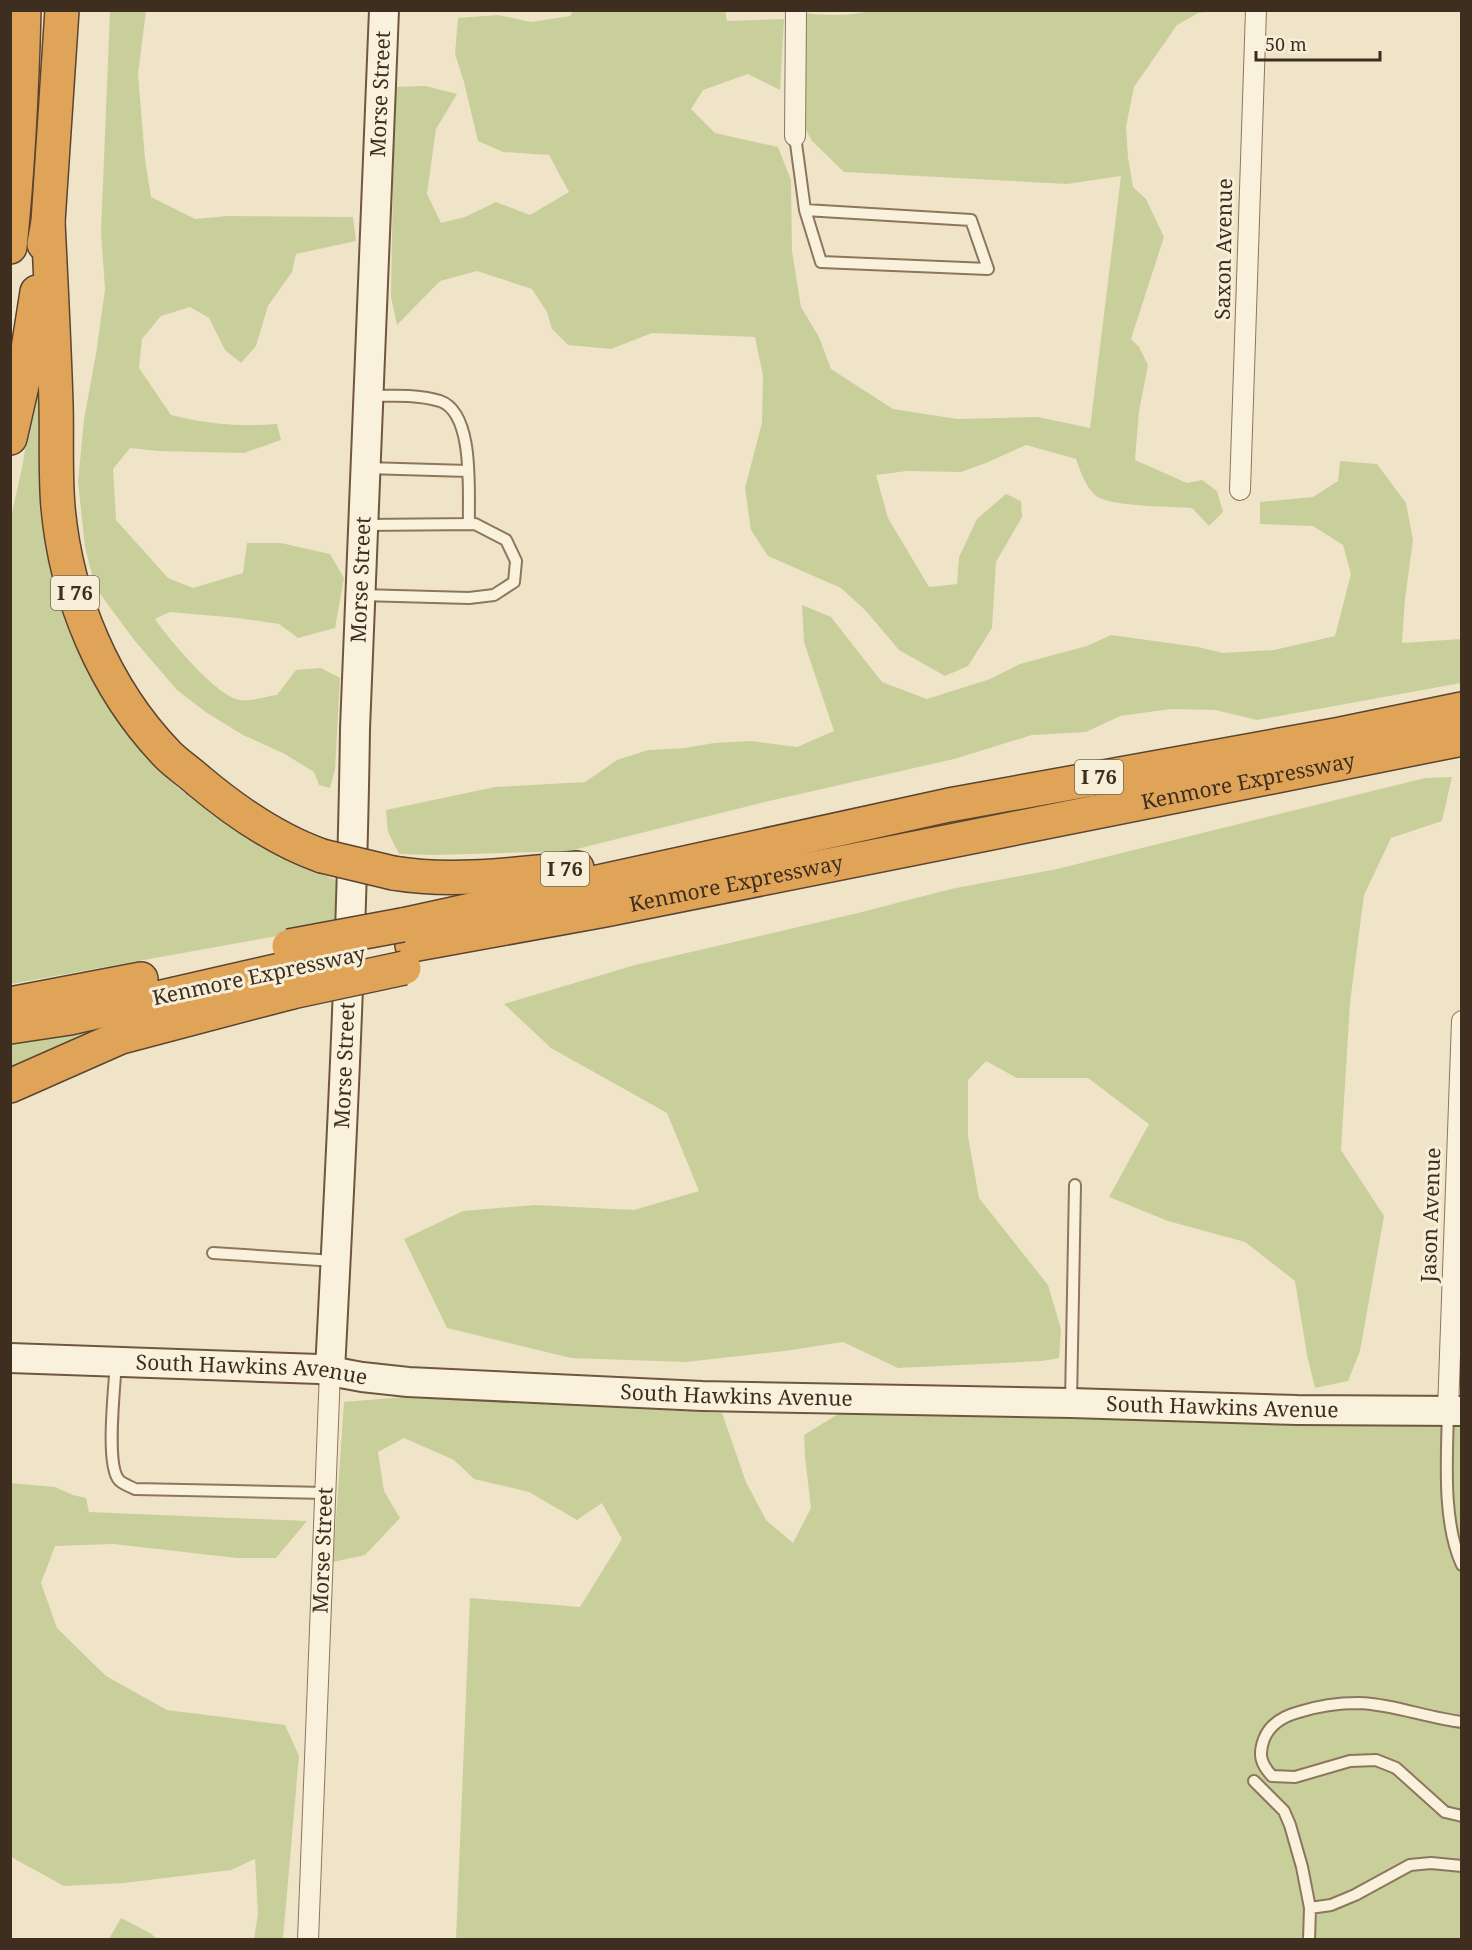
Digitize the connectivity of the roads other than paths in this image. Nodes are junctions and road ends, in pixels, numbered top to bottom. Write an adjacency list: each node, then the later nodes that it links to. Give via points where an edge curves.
1 (24, 10): 9 (highway)
2 (62, 10): 8 (highway, I 76)
3 (384, 10): 10 (street, Morse Street)
4 (796, 10): 6 (street)
5 (1256, 10): 14 (street, Saxon Avenue)
6 (795, 136): 7 (lane)
7 (805, 210): 7 (lane, via 971,220 988,269 820,262)
8 (48, 222): 11 (highway); 20 (highway, I 76, bridge, via 58,507 70,574 81,613 116,687 169,756 250,820 305,850 393,873 419,877 499,876)
9 (10, 247)
10 (369, 396): 12 (street, Morse Street); 13 (lane, via 416,395 441,401 454,409 463,431)
11 (10, 438)
12 (366, 468): 13 (lane); 16 (street, Morse Street)
13 (468, 471): 15 (lane)
14 (1240, 489)
15 (469, 524): 16 (lane); 17 (lane, via 506,540 516,561 514,582 494,595 469,598)
16 (363, 525): 17 (street, Morse Street)
17 (361, 595): 29 (street, Morse Street)
18 (1461, 709): 20 (highway, Kenmore Expressway / I 76, via 949,805)
19 (1461, 739): 21 (highway, Kenmore Expressway / I 76, via 878,856 679,906)
20 (737, 852): 21 (highway)
21 (403, 946): 22 (highway, bridge); 22 (highway, bridge)
22 (291, 968): 23 (highway, via 137,980); 25 (highway, Kenmore Expressway, via 70,1018); 26 (highway)
23 (10, 1004)
24 (1461, 1021): 34 (street, Jason Avenue)
25 (10, 1027)
26 (10, 1086)
27 (1075, 1185): 33 (lane)
28 (213, 1253): 29 (lane)
29 (336, 1261): 32 (street, Morse Street)
30 (10, 1358): 31 (street, South Hawkins Avenue)
31 (116, 1361): 32 (street, South Hawkins Avenue); 35 (lane, via 111,1448 112,1469 119,1481 135,1489)
32 (330, 1371): 33 (street, South Hawkins Avenue, via 408,1382 702,1396); 35 (street, Morse Street)
33 (1071, 1402): 34 (street, South Hawkins Avenue)
34 (1455, 1411): 36 (lane, via 1448,1512)
35 (326, 1493): 42 (street, Morse Street)
36 (1461, 1565)
37 (1461, 1722): 39 (lane, via 1358,1703 1317,1707 1287,1716 1269,1729 1260,1753 1263,1766 1272,1776 1285,1778 1350,1761 1376,1760 1396,1768 1445,1812)
38 (1254, 1781): 41 (lane, via 1284,1811)
39 (1461, 1816)
40 (1461, 1866): 41 (lane, via 1410,1865 1355,1895)
41 (1310, 1908): 43 (lane)
42 (308, 1940)
43 (1309, 1940)

